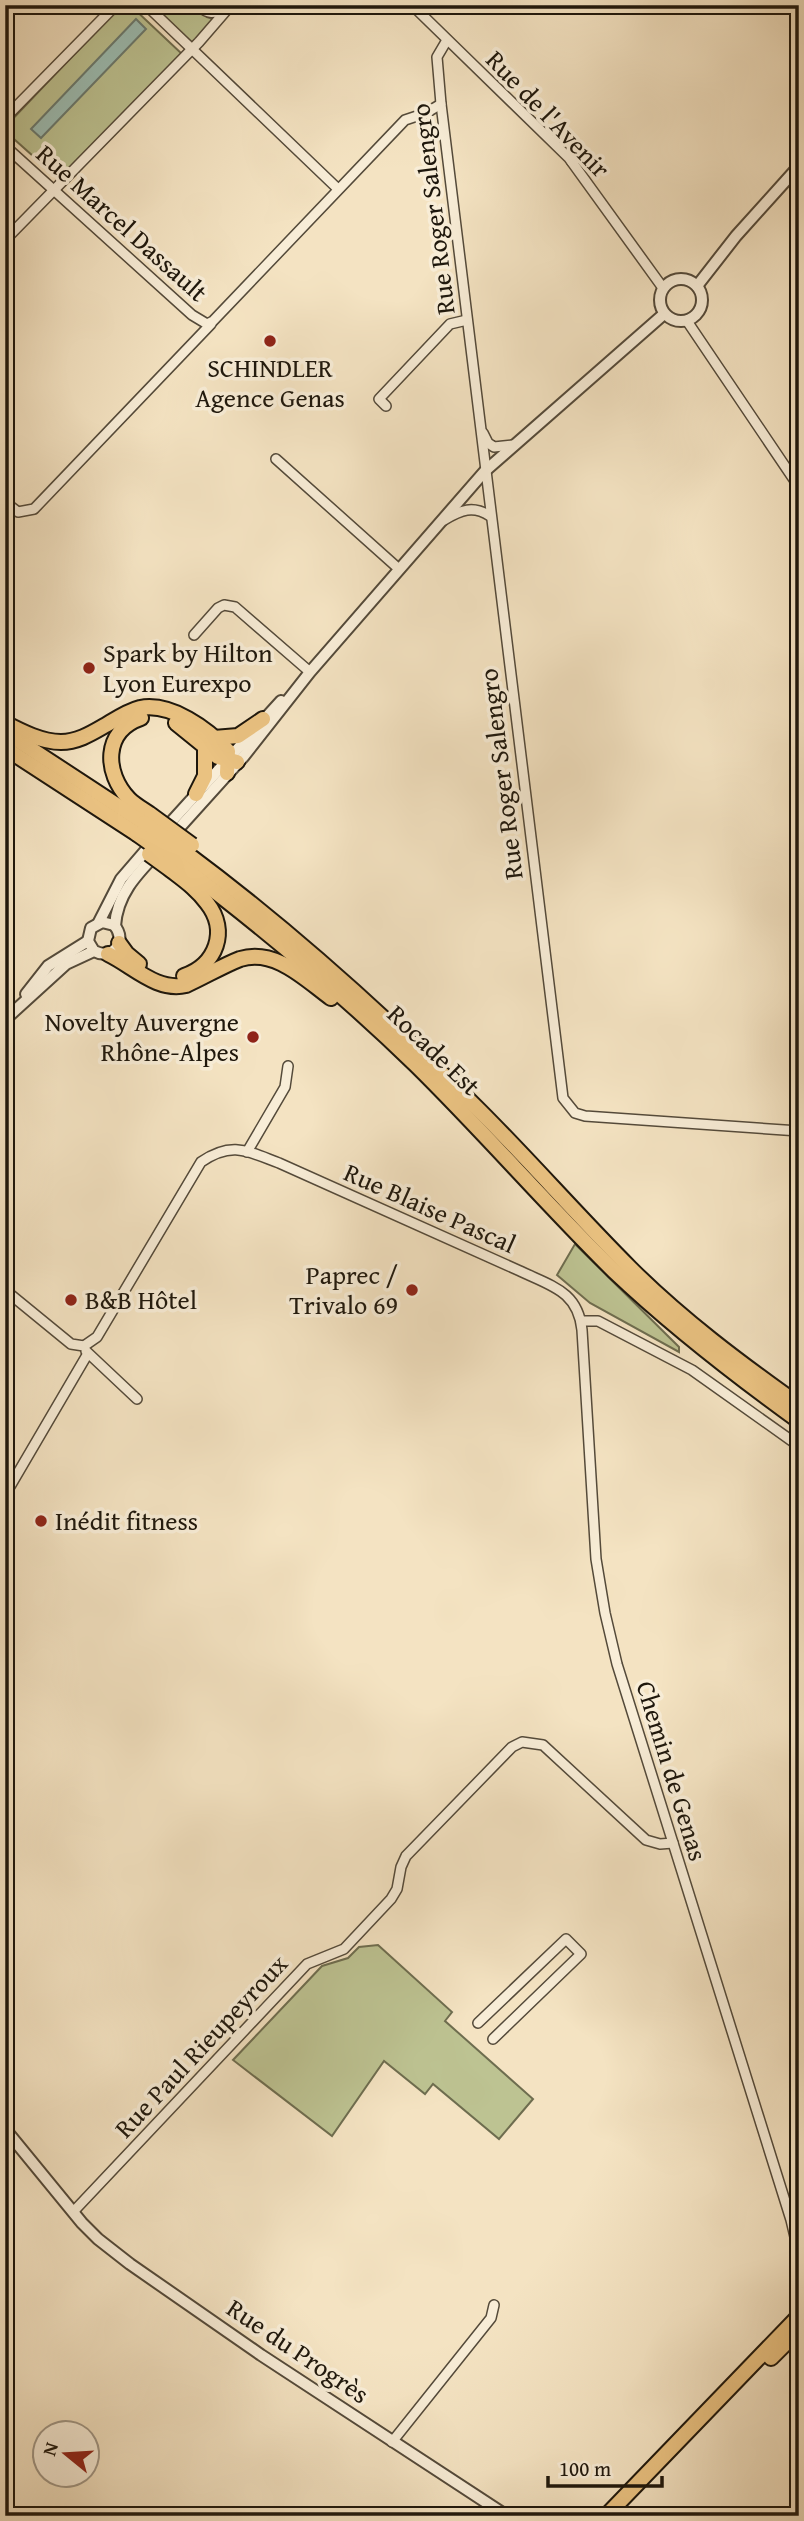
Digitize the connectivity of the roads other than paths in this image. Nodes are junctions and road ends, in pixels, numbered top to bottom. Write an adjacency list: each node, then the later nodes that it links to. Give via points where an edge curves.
1 (116, 5): 9 (street)
2 (146, 5): 7 (street)
3 (198, 5): 5 (street, via 214,14)
4 (412, 5): 6 (street)
5 (230, 6): 7 (street)
6 (447, 40): 8 (street, Rue Roger Salengro, via 437,57); 12 (street, Rue de l'Avenir)
7 (192, 48): 14 (street); 15 (street)
8 (441, 104): 15 (street, Rue Marcel Dassault, via 405,120); 20 (street, Rue Roger Salengro)
9 (5, 118)
10 (5, 146): 14 (street, Rue Marcel Dassault)
11 (583, 153): 12 (street)
12 (572, 162): 18 (street, Rue de l'Avenir)
13 (799, 166): 17 (street)
14 (54, 188): 16 (street); 21 (street, Rue Marcel Dassault, via 201,322)
15 (338, 189): 21 (street, Rue Marcel Dassault)
16 (5, 240)
17 (697, 286): 18 (street, via 679,279); 22 (street, via 702,297 700,309)
18 (663, 288): 19 (street, via 659,298)
19 (664, 314): 22 (street, via 674,321); 25 (street)
20 (467, 320): 23 (street, via 450,324 379,399); 24 (street, Rue Roger Salengro)
21 (214, 321): 29 (street, Rue Marcel Dassault, via 34,509 18,512)
22 (687, 321): 28 (street)
23 (386, 407)
24 (481, 425): 25 (street, via 494,447); 27 (street, Rue Roger Salengro)
25 (513, 445): 27 (street)
26 (276, 459): 32 (street)
27 (485, 471): 30 (street, Rue Roger Salengro); 31 (street)
28 (799, 487)
29 (5, 502)
30 (490, 516): 31 (street, via 474,508); 52 (street, Rue Roger Salengro, via 564,1098 575,1113)
31 (440, 522): 32 (street)
32 (399, 569): 34 (street)
33 (194, 635): 34 (street, via 218,608 229,605)
34 (310, 672): 35 (street); 41 (street)
35 (263, 719): 38 (main road, via 238,736); 41 (street)
36 (5, 723): 38 (main road, via 62,742 85,737 138,708 156,707 172,712)
37 (5, 732): 43 (main road, Rocade Est)
38 (210, 743): 41 (main road, via 218,757); 42 (main road, via 205,776); 43 (main road, via 170,719 148,715 130,722 114,740 110,760 116,780)
39 (5, 748): 43 (main road, Rocade Est)
40 (5, 756): 43 (main road)
41 (231, 765): 42 (street); 46 (street, via 133,879 116,910)
42 (196, 794): 45 (street, via 121,879)
43 (141, 828): 44 (main road, Rocade Est, bridge); 44 (main road, bridge)
44 (182, 858): 47 (main road, via 195,889 214,913 218,934 212,956 187,976 166,978 136,962); 50 (main road, Rocade Est); 58 (main road, Rocade Est, via 284,929 367,1001 482,1112 631,1269 682,1316)
45 (99, 922): 46 (street); 48 (street, via 89,931)
46 (115, 926): 47 (street)
47 (119, 943): 48 (street)
48 (96, 949): 49 (street, via 66,964); 50 (main road, via 148,979 177,988 243,958 270,958 338,1003 402,1061)
49 (8, 1018)
50 (415, 1064): 59 (main road, Rocade Est, via 656,1310)
51 (288, 1066): 53 (street, via 285,1087)
52 (799, 1131)
53 (247, 1152): 55 (street, Rue Blaise Pascal, via 557,1289 577,1306); 56 (street, via 218,1151 201,1162)
54 (5, 1290): 56 (street)
55 (581, 1321): 60 (street, via 598,1321 692,1370); 62 (street, Chemin de Genas, via 601,1591 617,1664)
56 (85, 1351): 57 (street); 61 (street)
57 (137, 1399)
58 (799, 1405)
59 (799, 1421)
60 (799, 1446)
61 (6, 1493)
62 (673, 1843): 66 (street, Rue Paul Rieupeyroux, via 646,1840 543,1745 522,1742 512,1747 406,1856 397,1889 344,1949 307,1964); 67 (street, Chemin de Genas)
63 (478, 2023): 64 (street, via 566,1939 581,1954)
64 (493, 2039)
65 (5, 2129): 66 (street, Rue du Progrès)
66 (73, 2212): 73 (street, Rue du Progrès, via 130,2264)
67 (791, 2220): 68 (street, Chemin de Genas); 69 (street, Chemin de Genas)
68 (799, 2239)
69 (799, 2254)
70 (494, 2305): 73 (street, via 491,2318)
71 (799, 2316): 75 (main road)
72 (799, 2330): 76 (main road)
73 (392, 2442): 74 (street, Rue du Progrès)
74 (507, 2516)
75 (606, 2516)
76 (620, 2516)

